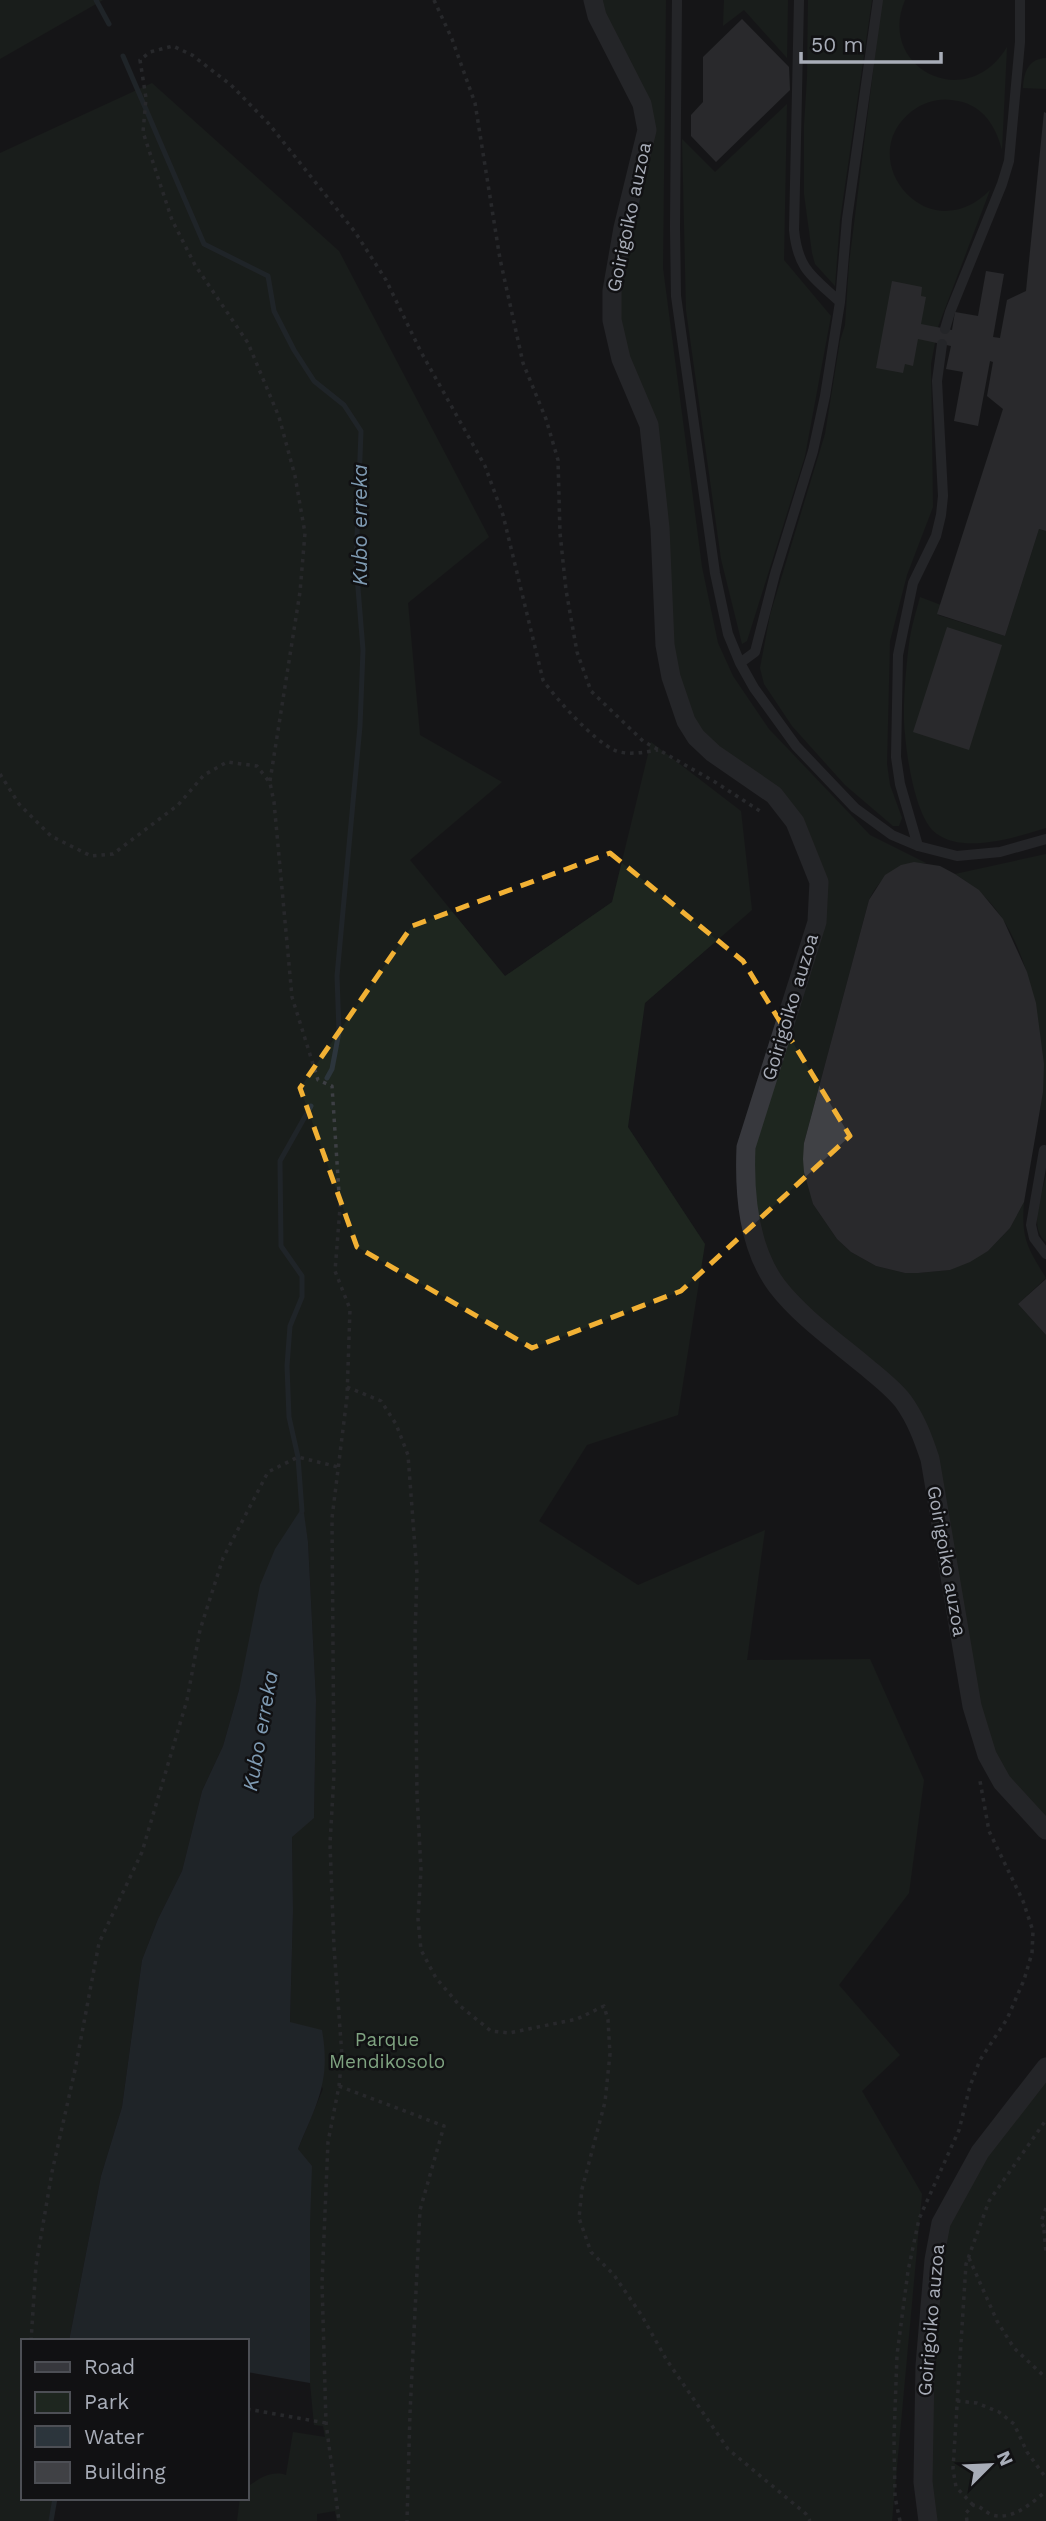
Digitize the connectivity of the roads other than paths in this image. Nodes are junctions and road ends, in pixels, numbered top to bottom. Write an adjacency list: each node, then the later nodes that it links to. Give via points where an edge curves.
1 (593, 0): 14 (street, Goirigoiko auzoa, via 642,104 648,130 623,228 612,290 612,320 621,359 649,425 671,677 696,737 774,795 795,821 819,882 817,922 746,1147 748,1216 776,1284 795,1306 889,1386 920,1429 930,1459 972,1706 987,1755 1002,1782)
2 (677, 0): 9 (lane, via 676,296 715,573 727,634)
3 (799, 0): 6 (lane, via 796,253)
4 (878, 0): 6 (lane)
5 (1020, 0): 7 (lane, via 1009,161)
6 (840, 302): 9 (lane, via 813,451 755,652)
7 (945, 329)
8 (942, 344): 11 (lane, via 937,381 941,515 913,583 898,655 896,757)
9 (740, 663): 11 (lane, via 796,746 855,808 892,835)
10 (1046, 839): 11 (lane, via 1000,852 957,856)
11 (918, 846)
12 (1044, 1150): 13 (lane, via 1031,1225)
13 (1046, 1254)
14 (1046, 1830)
15 (1046, 2067): 16 (street, Goirigoiko auzoa, via 980,2152 941,2223 933,2260 925,2366 923,2482)
16 (928, 2521)

